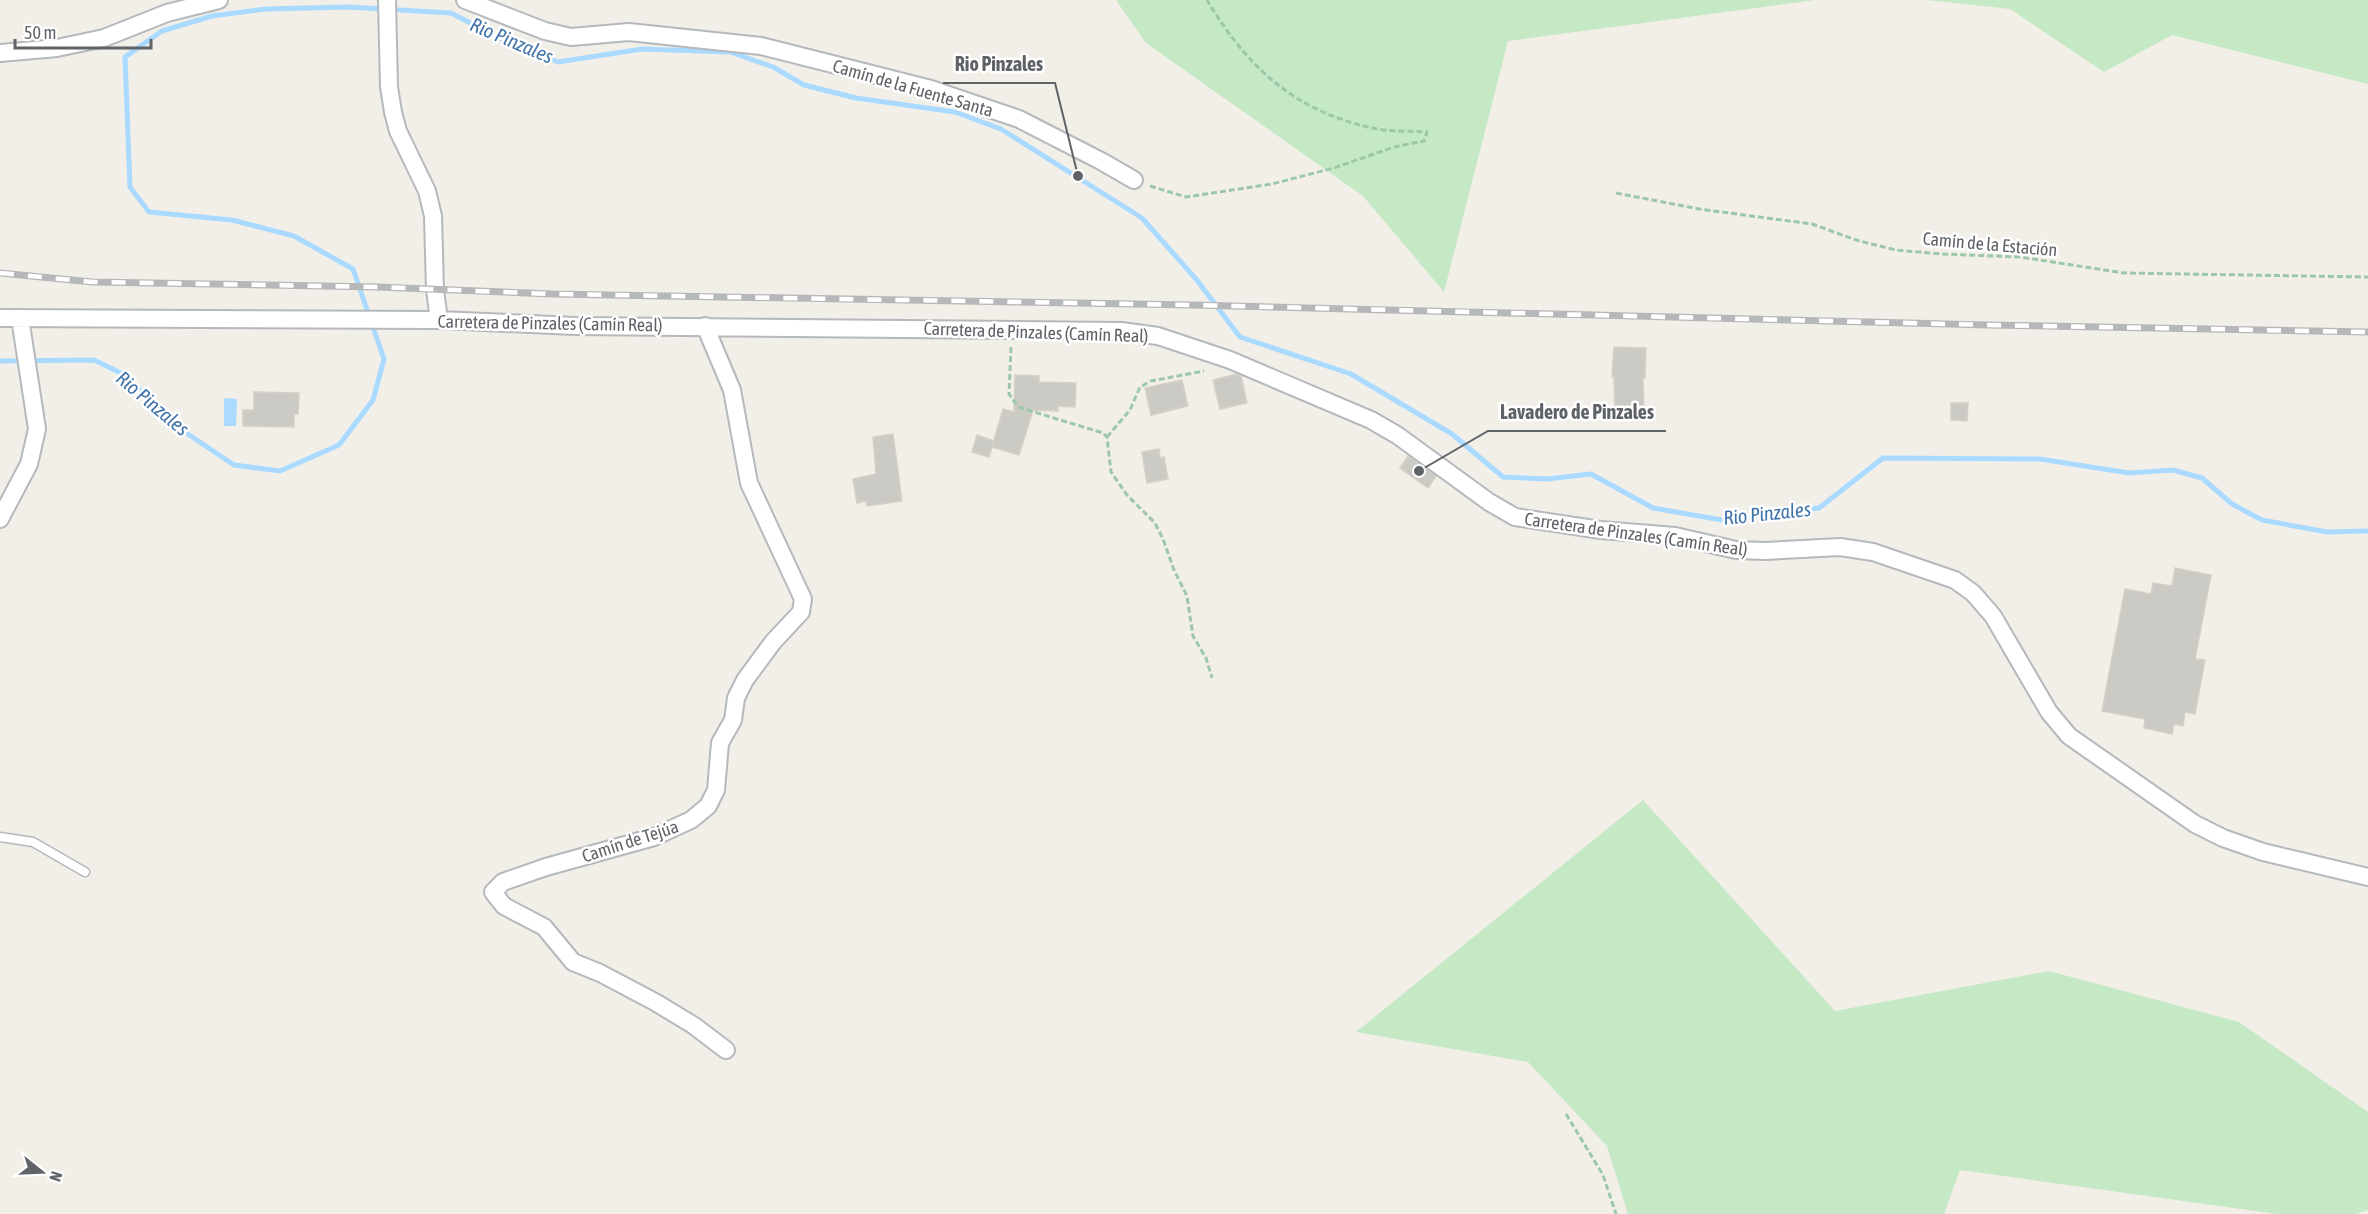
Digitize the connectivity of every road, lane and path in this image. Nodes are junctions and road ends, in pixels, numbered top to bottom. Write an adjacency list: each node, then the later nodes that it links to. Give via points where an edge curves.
1 (219, 0): 5 (street, via 167,13 104,38 57,48)
2 (387, 0): 11 (street, via 389,87 398,131 427,191 433,216)
3 (465, 0): 6 (street, Camín de la Fuente Santa, via 545,31 570,36 629,33 761,46 931,89 1019,119)
4 (1207, 0): 6 (path, via 1265,76 1299,100 1332,117 1375,128 1427,132 1424,141 1262,185 1186,197)
5 (0, 53)
6 (1134, 180)
7 (1616, 193): 8 (path, Camín de la Estación, via 1812,224 1896,250 2020,256 2124,273)
8 (2368, 277)
9 (0, 318): 10 (street, Carretera de Pinzales (Camín Real))
10 (20, 318): 11 (street, Carretera de Pinzales (Camín Real)); 16 (street, via 37,429 29,464)
11 (438, 320): 12 (street, Carretera de Pinzales (Camín Real))
12 (705, 326): 13 (street, Carretera de Pinzales (Camín Real)); 21 (street, Camín de Tejúa, via 732,390 749,483 803,599 801,612 773,642 736,698 733,720 720,743 716,790 708,806 691,820 654,837 546,867 503,882 493,892 504,906 544,927 573,962 655,1002)
13 (1012, 330): 14 (street, Carretera de Pinzales (Camín Real), via 1149,335); 15 (path, via 1009,394 1018,407)
14 (1230, 360): 15 (path, via 1214,369 1151,381 1140,387 1130,410); 20 (street, Carretera de Pinzales (Camín Real), via 1371,420 1515,517 1675,536 1736,550 1862,550 1955,580 1974,593 1993,616 2049,712 2069,736 2195,824 2223,838 2263,852)
15 (1107, 437): 17 (path, via 1111,472 1126,495 1155,523 1163,539 1187,596 1193,636)
16 (0, 519)
17 (1212, 678)
18 (0, 837): 19 (lane, via 33,842)
19 (85, 872)
20 (2368, 877)
21 (726, 1050)
22 (1566, 1114): 23 (path, via 1603,1175)
23 (1616, 1214)

